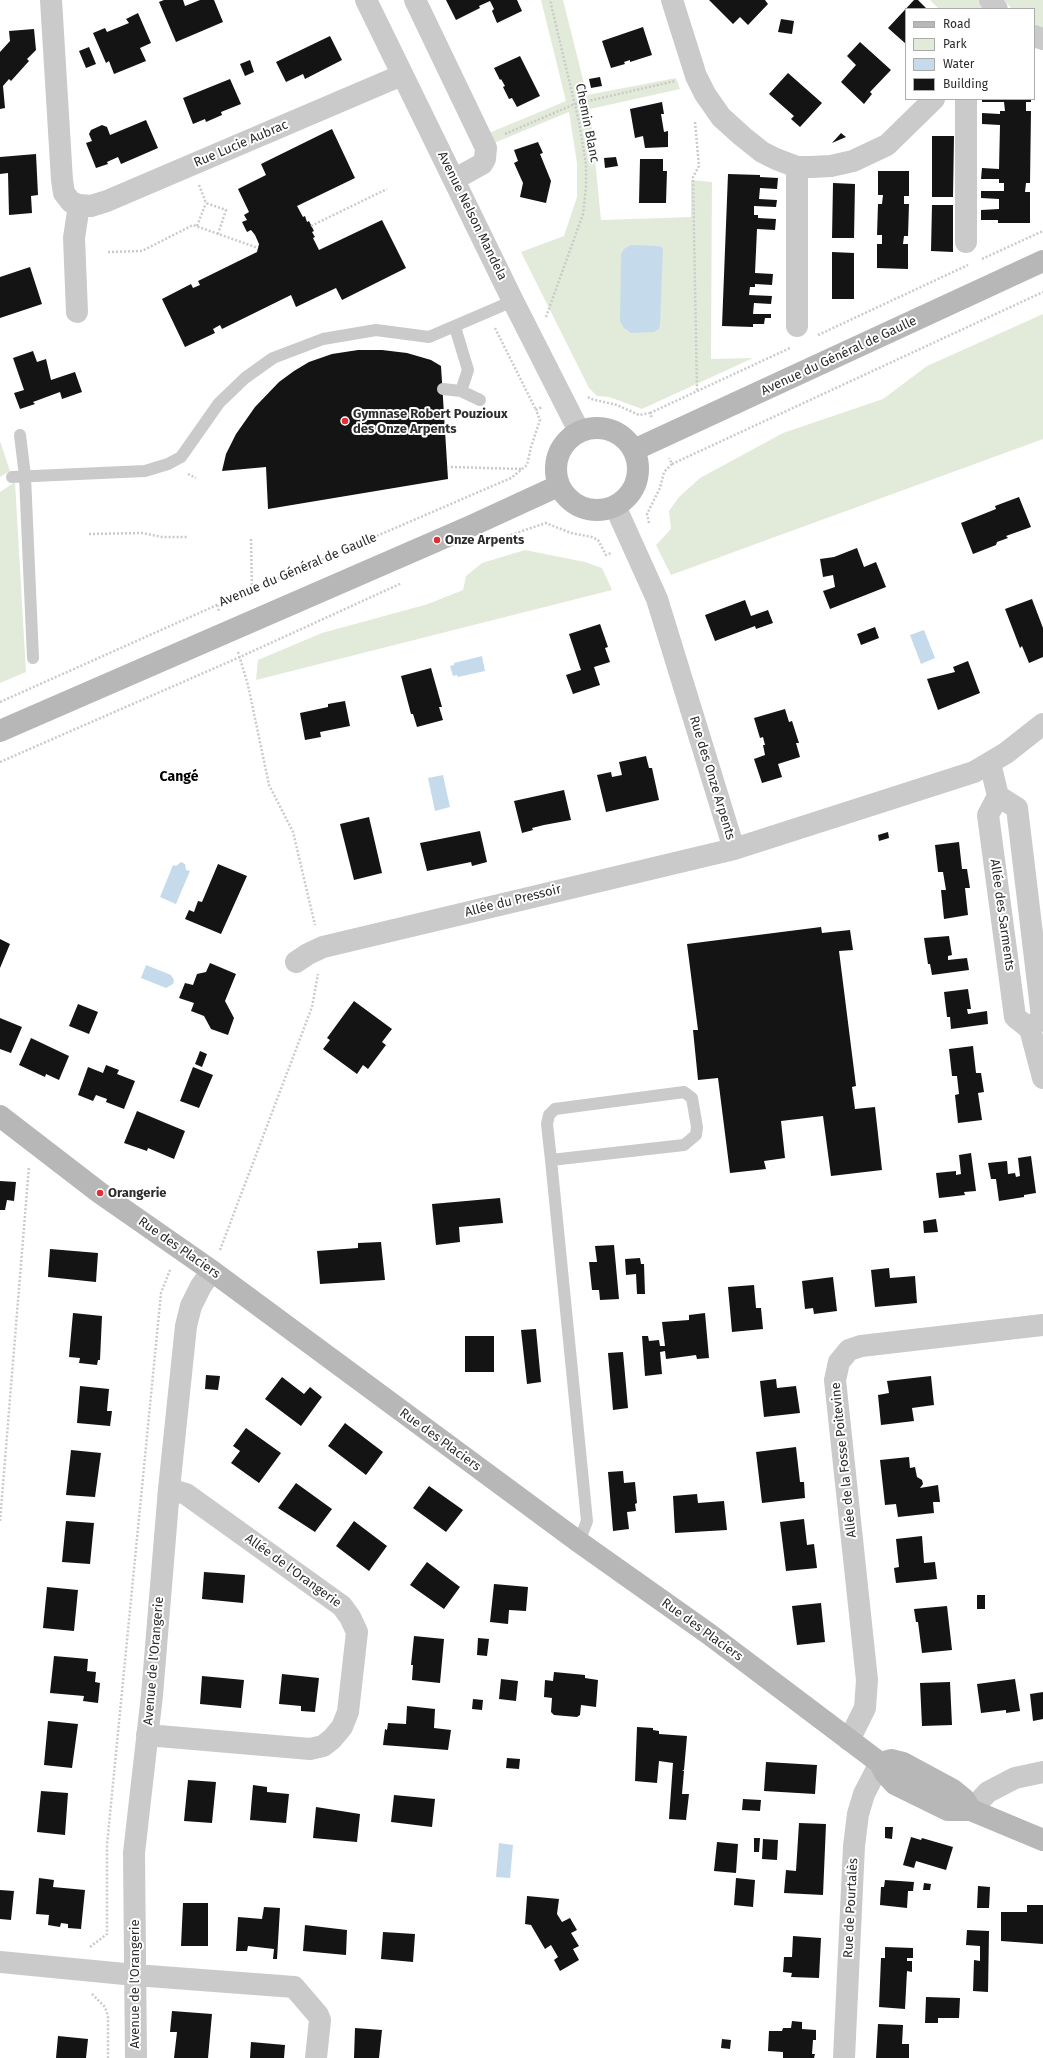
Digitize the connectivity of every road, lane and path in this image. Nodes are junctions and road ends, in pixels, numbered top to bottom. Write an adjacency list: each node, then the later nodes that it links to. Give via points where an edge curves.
1 (51, 0): 20 (street, via 62,180 64,193 71,202)
2 (366, 0): 8 (street, Avenue Nelson Mandela)
3 (415, 0): 14 (street)
4 (550, 0): 12 (path, Chemin Blanc)
5 (672, 0): 9 (street)
6 (990, 0): 7 (street)
7 (996, 8)
8 (402, 75): 15 (street, Rue Lucie Aubrac); 17 (street, Avenue Nelson Mandela)
9 (696, 76): 12 (path); 16 (street, via 721,117 742,136 762,152)
10 (933, 100): 16 (street, via 901,133 871,154 853,162 831,166)
11 (966, 100): 25 (street)
12 (575, 104): 14 (path); 34 (path, Chemin Blanc, via 586,164 583,214)
13 (693, 117): 41 (path, via 696,124 699,166 693,177)
14 (484, 143): 17 (street, via 485,159 482,164)
15 (192, 165): 19 (path); 20 (street, Rue Lucie Aubrac, via 102,203 91,206)
16 (797, 167): 37 (street)
17 (455, 179): 32 (street, Avenue Nelson Mandela)
18 (388, 189): 22 (path)
19 (206, 203): 21 (path); 24 (path, via 226,210)
20 (79, 205): 33 (street, via 74,238)
21 (197, 226): 24 (path); 27 (path, via 193,225 142,251)
22 (311, 226)
23 (1043, 231): 28 (path)
24 (218, 234): 26 (path)
25 (966, 242)
26 (258, 248)
27 (108, 252)
28 (978, 261)
29 (1043, 261): 50 (street, Avenue du Général de Gaulle)
30 (971, 264): 37 (path)
31 (1043, 292): 52 (path)
32 (513, 301): 35 (lane); 48 (street, Avenue Nelson Mandela)
33 (77, 312)
34 (546, 317)
35 (455, 327): 40 (lane, via 468,370); 55 (lane, via 429,337 376,330 323,339 273,358 245,378 219,403 181,456 168,464 145,471)
36 (495, 328): 45 (path)
37 (805, 332)
38 (790, 348): 41 (path)
39 (443, 389): 40 (lane)
40 (461, 391): 43 (lane)
41 (697, 391): 46 (path)
42 (585, 394): 46 (path, via 592,399 617,405 639,415)
43 (480, 400)
44 (546, 405): 45 (path)
45 (536, 410): 54 (path, via 540,420 530,446 527,465)
46 (650, 413): 47 (path)
47 (652, 419)
48 (579, 431): 50 (street, via 592,427 617,432); 57 (street, via 566,440 558,454 555,470)
49 (20, 435): 55 (lane)
50 (634, 450): 58 (street, via 639,466 636,482 628,496)
51 (667, 451): 52 (path)
52 (672, 464): 59 (path, via 664,472 660,488 647,514)
53 (451, 467): 54 (path)
54 (523, 469): 66 (path, Avenue du Général de Gaulle, via 511,478)
55 (25, 476): 56 (lane); 67 (lane)
56 (12, 477)
57 (558, 486): 58 (street, via 568,499 582,508 599,510); 70 (street)
58 (616, 506): 74 (street, Rue des Onze Arpents, via 657,599)
59 (651, 527)
60 (89, 534): 61 (path, via 142,533 162,537)
61 (187, 537)
62 (502, 538): 64 (path, via 546,523 598,540 606,555)
63 (251, 539): 66 (path)
64 (616, 550)
65 (403, 582): 71 (path, via 240,657)
66 (252, 590): 68 (path, Avenue du Général de Gaulle)
67 (33, 658)
68 (0, 702)
69 (1043, 724): 72 (street, Rue des Onze Arpents)
70 (0, 731)
71 (0, 762)
72 (990, 763): 73 (street); 74 (street, Rue des Onze Arpents, via 954,780)
73 (998, 796): 76 (street, Allée des Sarments, via 988,816 1015,1017); 76 (street, Allée des Sarments, via 1017,808 1042,1016)
74 (734, 849): 75 (street, Allée du Pressoir, via 323,947)
75 (296, 962)
76 (1030, 1029): 77 (street)
77 (1043, 1078)
78 (0, 1116): 79 (street, Rue des Placiers)
79 (39, 1146): 81 (street, Rue des Placiers); 85 (path, via 29,1161)
80 (550, 1160): 80 (lane, via 547,1124 549,1115 556,1109 684,1092 692,1098 698,1127 692,1140 684,1145); 86 (lane, via 587,1521)
81 (169, 1242): 82 (street, Rue des Placiers); 94 (path, via 162,1255 171,1271 160,1293 107,1845 107,1934 89,1948)
82 (212, 1271): 84 (street, Avenue de l'Orangerie, via 191,1306 186,1326); 86 (street, Rue des Placiers)
83 (1043, 1325): 88 (street, Allée de la Fosse Poitevine, via 861,1346 849,1350 839,1362 835,1380 867,1680 865,1708)
84 (169, 1489): 87 (street, Avenue de l'Orangerie); 87 (street, Allée de l'Orangerie, via 186,1494 342,1606 356,1632 348,1712 337,1733 322,1746 310,1749)
85 (0, 1520)
86 (579, 1542): 88 (street, Rue des Placiers, via 709,1634)
87 (147, 1735): 95 (street, Avenue de l'Orangerie, via 134,1853)
88 (849, 1740): 89 (street, Rue des Placiers)
89 (880, 1763): 91 (street, Rue des Placiers, via 895,1784 916,1795 948,1810); 99 (street, Rue de Pourtalès, via 864,1794 858,1814 854,1846)
90 (1043, 1772): 91 (street, via 1015,1778 988,1792)
91 (971, 1810): 92 (street, Rue des Placiers)
92 (1043, 1840)
93 (0, 1962): 94 (street)
94 (88, 1970): 95 (street); 96 (path, via 88,1990 105,2008 108,2016)
95 (135, 1975): 97 (street, Avenue de l'Orangerie); 98 (street, via 294,1987 320,2020)
96 (108, 2058)
97 (136, 2058)
98 (316, 2058)
99 (844, 2058)

